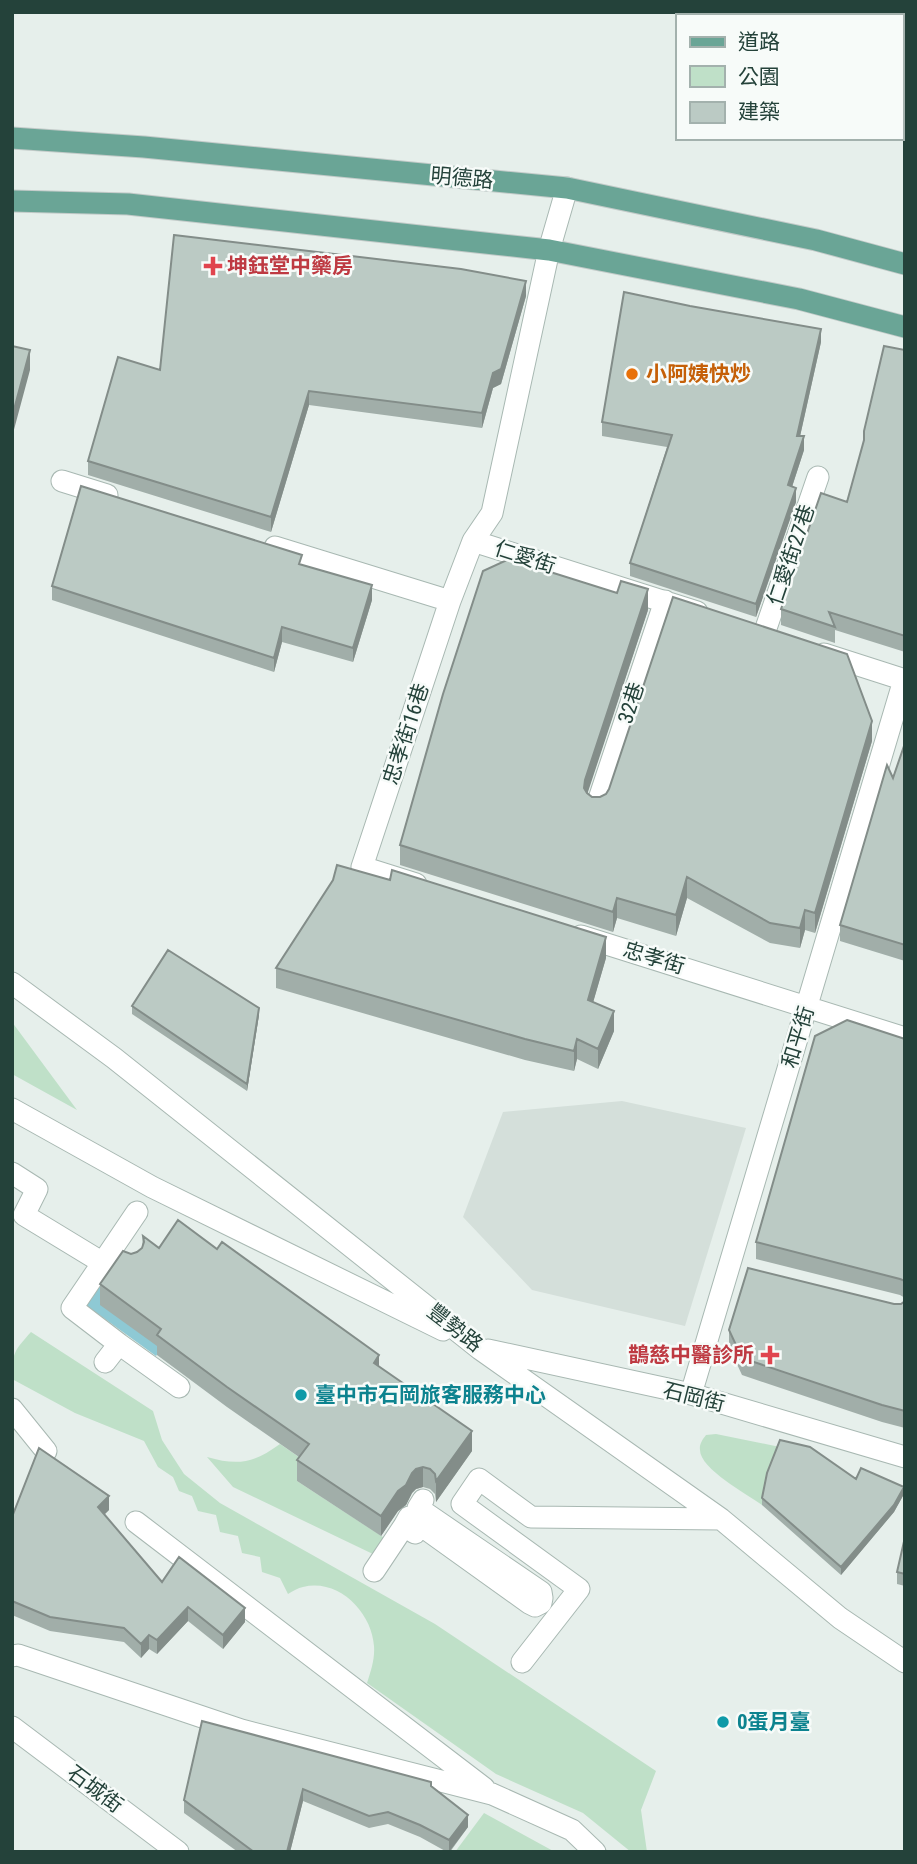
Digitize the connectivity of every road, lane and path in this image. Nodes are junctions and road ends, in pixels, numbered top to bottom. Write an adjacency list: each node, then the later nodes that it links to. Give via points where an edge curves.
1 (12, 138): 2 (main road, 明德路)
2 (567, 188): 4 (street); 5 (main road, 明德路, via 816,240)
3 (12, 201): 4 (main road, via 128,204)
4 (549, 250): 6 (main road, via 799,299); 10 (street, via 492,513)
5 (905, 264)
6 (905, 327)
7 (818, 477): 15 (street, 仁愛街27巷, via 771,636)
8 (62, 481): 9 (street)
9 (129, 502)
10 (473, 541): 12 (street, 仁愛街); 13 (street, 仁愛街)
11 (263, 543): 12 (street)
12 (450, 601): 19 (street, 忠孝街16巷, via 362,867)
13 (665, 601): 14 (street, 仁愛街); 18 (street, 32巷)
14 (715, 618)
15 (740, 626)
16 (803, 647): 17 (street)
17 (905, 680): 22 (street, 和平街)
18 (597, 805)
19 (441, 892)
20 (559, 929): 22 (street, 忠孝街)
21 (12, 983): 30 (street, 豐勢路, via 114,1058)
22 (808, 1007): 23 (street, 忠孝街); 33 (street, 和平街, via 736,1267)
23 (905, 1038)
24 (12, 1109): 30 (street, via 152,1187)
25 (12, 1173): 27 (street, via 37,1189 24,1215)
26 (137, 1212): 27 (street)
27 (108, 1256): 28 (street); 29 (street, via 72,1308)
28 (131, 1261)
29 (119, 1344): 31 (street); 32 (street)
30 (480, 1349): 33 (street, 石岡街); 38 (street, 豐勢路)
31 (105, 1362)
32 (179, 1387)
33 (691, 1394): 36 (street, 石岡街)
34 (12, 1409): 35 (street)
35 (46, 1451)
36 (905, 1457)
37 (423, 1500): 40 (street, via 418,1508 541,1592 541,1603 529,1603 410,1517)
38 (720, 1519): 42 (street, via 531,1517 479,1479 462,1504 579,1589); 45 (street, 豐勢路, via 840,1618)
39 (136, 1522): 47 (street)
40 (404, 1526): 41 (street); 42 (street)
41 (374, 1571)
42 (546, 1631): 44 (street)
43 (12, 1656): 47 (street, via 241,1730)
44 (522, 1662)
45 (905, 1662)
46 (12, 1727): 48 (street, 石城街)
47 (492, 1794): 49 (street, via 572,1830)
48 (178, 1852)
49 (595, 1852)

